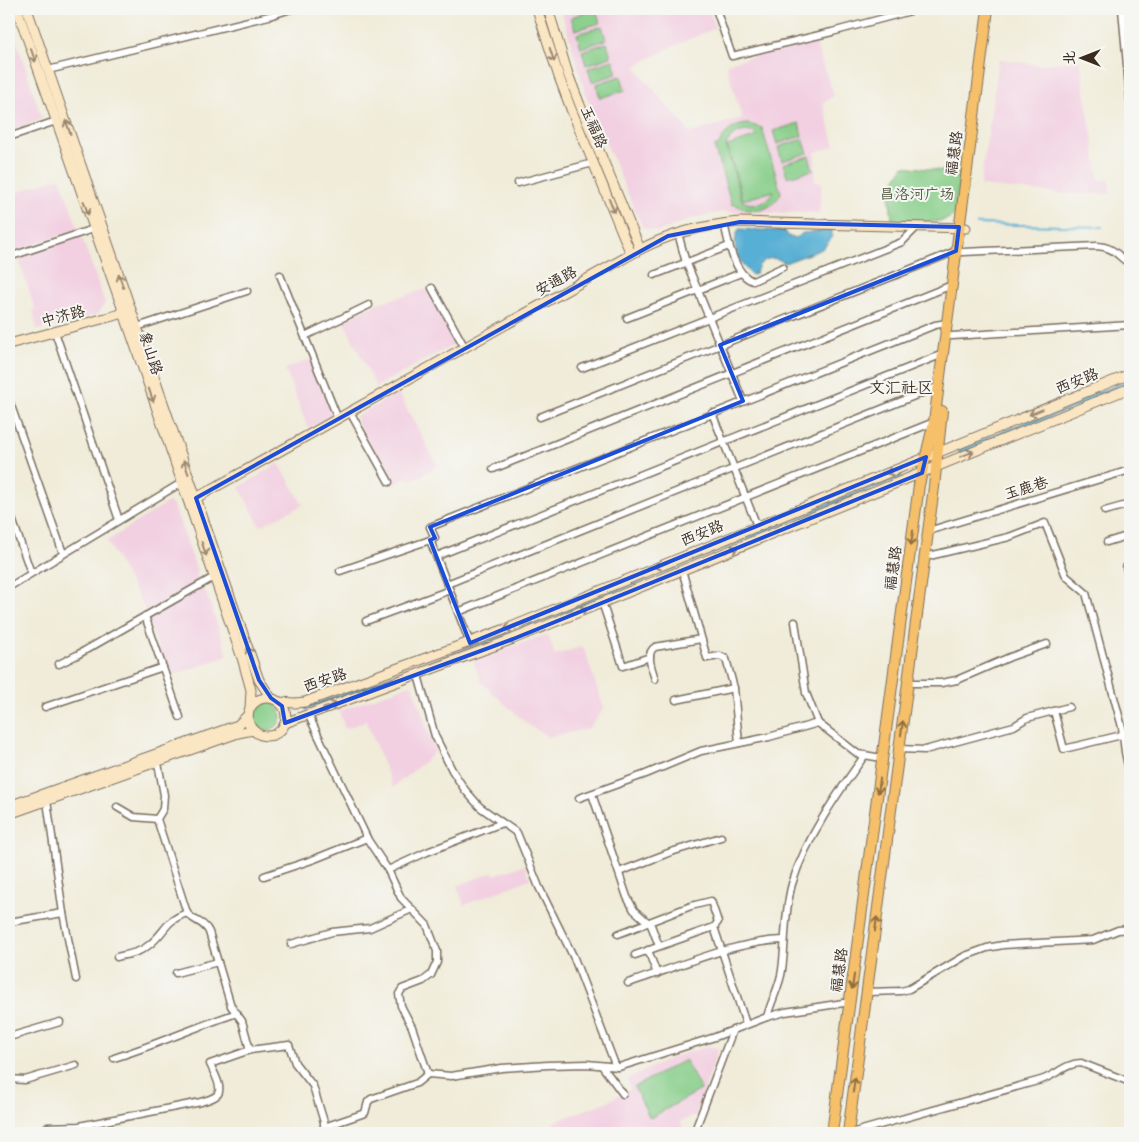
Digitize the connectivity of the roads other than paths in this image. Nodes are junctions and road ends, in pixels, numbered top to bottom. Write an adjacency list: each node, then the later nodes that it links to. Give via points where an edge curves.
1 (17, 9): 13 (street, 象山路, one-way to 13)
2 (27, 9): 11 (street, 象山路)
3 (291, 9): 11 (street)
4 (537, 9): 15 (street, 玉福路, one-way to 15, via 559,77)
5 (548, 9): 23 (street, 玉福路, via 580,105)
6 (716, 9): 7 (street, via 732,56)
7 (918, 9)
8 (988, 9): 19 (main road, 福慧路)
9 (995, 9): 19 (main road, 福慧路)
10 (1122, 9): 12 (street)
11 (48, 70): 43 (street, 象山路, one-way to 11)
12 (1130, 99)
13 (56, 121): 14 (street); 20 (street, 象山路, one-way to 20)
14 (9, 138)
15 (594, 163): 16 (street); 25 (street, 玉福路, one-way to 25)
16 (518, 183)
17 (724, 223): 18 (street, 安通路); 21 (street, 安通路); 22 (street)
18 (917, 227): 19 (street, 安通路); 40 (street, via 902,242)
19 (963, 228): 24 (main road, 福慧路)
20 (94, 229): 26 (street); 38 (street, 象山路)
21 (678, 232): 23 (street, 安通路); 27 (street)
22 (729, 246): 27 (street); 30 (street)
23 (640, 249): 25 (street, 安通路)
24 (960, 252): 28 (street, via 1106,246); 33 (main road, 福慧路); 46 (main road, 福慧路); 48 (street)
25 (632, 254): 49 (street, 安通路)
26 (9, 257)
27 (686, 263): 32 (street); 35 (street)
28 (1130, 264)
29 (784, 268): 30 (street, via 753,282)
30 (741, 273): 35 (street)
31 (280, 275): 45 (street)
32 (654, 275)
33 (952, 285): 41 (main road, 福慧路); 52 (street)
34 (432, 288): 49 (street)
35 (698, 290): 39 (street); 40 (street)
36 (247, 291): 43 (street)
37 (370, 305): 45 (street)
38 (124, 314): 44 (street, 中济路); 74 (street, 象山路, one-way to 74)
39 (627, 318)
40 (709, 318): 48 (street); 51 (street)
41 (947, 323): 50 (main road, 福慧路); 57 (street)
42 (1130, 325): 46 (street)
43 (137, 327): 76 (street, 象山路, one-way to 43)
44 (55, 332): 47 (street, 中济路); 80 (street)
45 (305, 336): 61 (street)
46 (952, 336): 66 (main road, 福慧路)
47 (9, 344)
48 (720, 345): 52 (street); 60 (street)
49 (465, 348): 58 (street, 安通路)
50 (943, 354): 54 (main road, 福慧路); 65 (street)
51 (582, 368)
52 (732, 373): 57 (street); 69 (street)
53 (1130, 374): 66 (street, 西安路, one-way to 66)
54 (939, 386): 62 (main road, 福慧路); 70 (street)
55 (1130, 388): 68 (street, 西安路, one-way to 55)
56 (9, 400): 63 (street)
57 (744, 401): 59 (street)
58 (350, 412): 61 (street, 安通路); 73 (street)
59 (712, 413): 65 (street); 84 (street, via 430,527 435,538)
60 (540, 417)
61 (338, 418): 76 (street, 安通路)
62 (934, 422): 67 (main road, 福慧路); 75 (street)
63 (17, 424): 64 (street); 86 (street)
64 (9, 426)
65 (723, 441): 70 (street); 87 (street)
66 (938, 452): 67 (street, 西安路); 68 (main road, 福慧路)
67 (926, 457): 72 (main road, 福慧路); 81 (street, 西安路, one-way to 81)
68 (936, 467): 72 (street, 西安路); 82 (main road, 福慧路)
69 (493, 469)
70 (734, 469): 75 (street); 96 (street)
71 (1130, 470): 82 (street, 玉鹿巷)
72 (922, 472): 90 (street, 西安路, one-way to 72); 130 (main road, 福慧路, one-way to 130)
73 (389, 482)
74 (181, 483): 80 (street); 93 (street, 象山路, one-way to 93)
75 (745, 497): 81 (street); 98 (street)
76 (196, 498): 112 (street, 象山路, one-way to 76, via 259,680)
77 (1130, 504): 79 (street)
78 (9, 510): 92 (street)
79 (1105, 511)
80 (119, 520): 86 (street)
81 (757, 526): 103 (street, 西安路, one-way to 103)
82 (928, 530): 88 (main road, 福慧路)
83 (1130, 535): 85 (street)
84 (430, 540): 87 (street); 91 (street)
85 (1107, 542)
86 (64, 553): 92 (street)
87 (437, 556): 96 (street)
88 (925, 556): 110 (main road, 福慧路); 125 (street, via 1009,537 1045,523 1066,576 1086,593)
89 (1130, 566): 94 (street, via 1126,567)
90 (682, 570): 97 (street, 西安路); 102 (street)
91 (340, 571)
92 (31, 573): 95 (street)
93 (214, 577): 99 (street); 117 (street, 象山路, via 249,681)
94 (1130, 582)
95 (9, 587)
96 (449, 587): 98 (street); 100 (street)
97 (602, 602): 105 (street, via 624,666); 108 (street, 西安路, one-way to 97)
98 (458, 612): 103 (street)
99 (145, 616): 106 (street); 107 (street)
100 (366, 621)
101 (795, 622): 121 (street, via 806,693)
102 (701, 639): 105 (street, via 655,647 650,651); 111 (street, via 707,658 720,656 726,659)
103 (470, 642): 114 (street, 西安路, via 305,702)
104 (1047, 644): 110 (street, via 957,680)
105 (650, 657): 109 (street)
106 (59, 664)
107 (163, 667): 115 (street); 120 (street)
108 (418, 675): 119 (street, 西安路, one-way to 108); 139 (street, via 435,736 452,770 480,807)
109 (654, 679)
110 (908, 683): 127 (main road, 福慧路, one-way to 110)
111 (734, 688): 113 (street); 126 (street)
112 (270, 698): 114 (street); 117 (street, via 258,700)
113 (676, 700)
114 (279, 702): 122 (street, via 284,710)
115 (45, 707)
116 (1069, 707): 118 (street)
117 (249, 711): 123 (street); 129 (street, via 238,725)
118 (1054, 711): 125 (street, via 1064,749); 127 (street, via 1027,718 1014,726 924,750)
119 (308, 714): 122 (street, 西安路); 141 (street)
120 (180, 717)
121 (818, 722): 126 (street, via 769,737); 128 (street, via 858,754)
122 (285, 723): 123 (street, via 272,735 263,736)
123 (253, 730): 129 (street)
124 (1130, 734): 125 (street)
125 (1123, 735): 131 (street)
126 (739, 742): 132 (street, via 701,752)
127 (899, 748): 165 (main road, 福慧路, one-way to 127)
128 (865, 755): 130 (street); 153 (street, via 838,793 800,863 787,907)
129 (157, 758): 134 (street); 135 (street); 138 (street, via 164,803)
130 (882, 758): 166 (main road, 福慧路, one-way to 166)
131 (1130, 775)
132 (592, 794): 133 (street); 143 (street)
133 (579, 798)
134 (47, 801): 137 (street); 146 (street)
135 (9, 806)
136 (117, 807): 138 (street, via 134,817)
137 (9, 814)
138 (157, 819): 147 (street)
139 (502, 823): 142 (street); 177 (street, via 517,833 574,958)
140 (721, 837): 143 (street)
141 (367, 838): 142 (street); 144 (street)
142 (388, 870): 145 (street, via 401,898)
143 (619, 872): 149 (street, via 634,910)
144 (264, 876)
145 (412, 910): 154 (street, via 370,928 332,932); 178 (street, via 428,927 437,951 437,962 428,978 402,989 399,994)
146 (63, 913): 148 (street); 163 (street)
147 (187, 913): 159 (street, via 174,918 144,950); 160 (street, via 206,926)
148 (9, 922)
149 (649, 922): 150 (street, via 711,901 718,922); 152 (street); 155 (street)
150 (714, 928): 155 (street); 157 (street)
151 (1130, 929): 165 (street, via 1093,940 987,948 965,956 909,988)
152 (618, 934)
153 (784, 940): 157 (street, via 744,945); 168 (street, via 781,976)
154 (291, 944)
155 (659, 946): 156 (street)
156 (648, 950): 158 (street); 162 (street)
157 (722, 952): 162 (street); 170 (street)
158 (635, 955)
159 (116, 957)
160 (218, 962): 161 (street); 167 (street, via 231,1006)
161 (176, 974)
162 (657, 974): 164 (street)
163 (76, 979)
164 (628, 983)
165 (867, 992): 186 (main road, 福慧路, one-way to 165)
166 (850, 1002): 168 (street); 185 (main road, 福慧路)
167 (237, 1013): 173 (street); 174 (street)
168 (767, 1017): 170 (street)
169 (60, 1022): 172 (street)
170 (746, 1024): 171 (street)
171 (733, 1030): 177 (street); 184 (street)
172 (9, 1037)
173 (250, 1050): 182 (street, via 210,1064 220,1088 217,1096 186,1106 79,1126); 183 (street, via 289,1045 295,1063 313,1086)
174 (114, 1058)
175 (76, 1065): 179 (street, via 25,1080)
176 (602, 1066): 177 (street); 178 (street, via 548,1065 451,1076); 181 (street)
177 (616, 1067)
178 (428, 1074): 183 (street, via 417,1083 371,1100 364,1113)
179 (9, 1079)
180 (1130, 1082): 186 (street, via 1075,1063 1041,1080)
181 (623, 1094)
182 (47, 1127)
183 (322, 1130)
184 (694, 1133)
185 (832, 1133)
186 (849, 1133)

